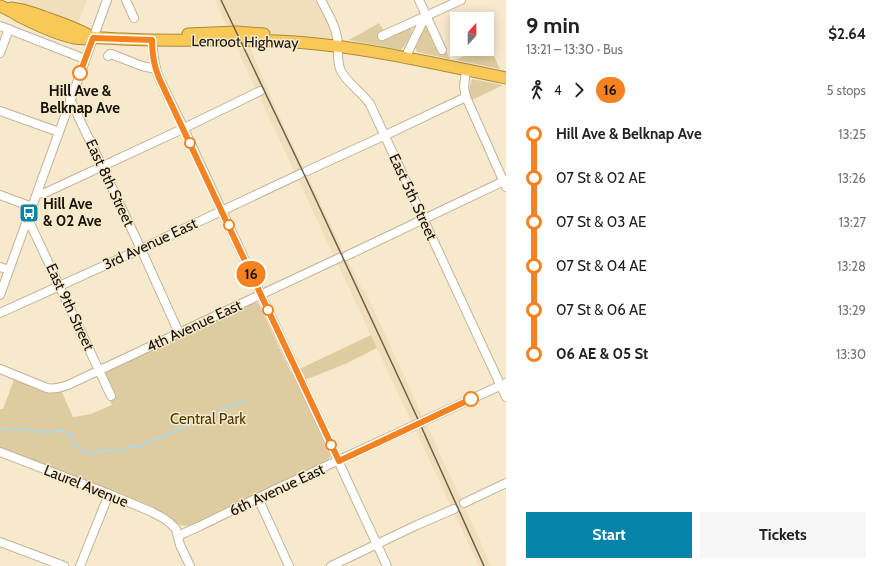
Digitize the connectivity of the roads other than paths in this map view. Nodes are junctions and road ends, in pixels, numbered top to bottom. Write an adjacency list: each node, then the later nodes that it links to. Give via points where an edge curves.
1 (107, 0): 12 (street)
2 (126, 0): 8 (street)
3 (321, 0): 14 (street, East 5th Street, via 335,29)
4 (419, 0): 7 (street)
5 (461, 0): 7 (street)
6 (6, 5): 12 (highway, via 70,26)
7 (427, 16): 11 (street); 15 (street); 18 (street)
8 (134, 18)
9 (0, 26): 10 (street)
10 (9, 29): 16 (street); 19 (street)
11 (382, 36)
12 (93, 38): 13 (highway, Lenroot Highway); 19 (street)
13 (152, 40): 14 (highway, Lenroot Highway, via 195,33 236,32 306,38); 20 (street)
14 (338, 46): 18 (highway, Lenroot Highway); 29 (street, East 5th Street, via 341,71 370,104)
15 (442, 50)
16 (0, 53)
17 (108, 56): 20 (street, via 111,54)
18 (405, 58): 21 (highway, Lenroot Highway)
19 (85, 59): 25 (street)
20 (156, 70): 27 (street)
21 (466, 70): 22 (highway, Lenroot Highway); 24 (street)
22 (506, 78)
23 (260, 91): 27 (street)
24 (466, 97): 29 (street, 3rd Avenue East); 31 (street)
25 (70, 99): 28 (street); 30 (street, East 8th Street)
26 (0, 111): 28 (street)
27 (184, 129): 30 (street); 35 (street)
28 (58, 132): 32 (street)
29 (385, 136): 35 (street, 3rd Avenue East); 37 (street, East 5th Street)
30 (102, 166): 32 (street, via 45,193); 38 (street, East 8th Street)
31 (505, 183): 37 (street, 4th Avenue East)
32 (37, 194): 34 (street)
33 (0, 195): 34 (street)
34 (32, 207): 36 (street)
35 (222, 211): 38 (street, 3rd Avenue East); 43 (street)
36 (28, 219): 40 (street); 41 (street, East 9th Street)
37 (424, 220): 43 (street, 4th Avenue East); 48 (street, East 5th Street)
38 (141, 249): 41 (street, 3rd Avenue East); 45 (street, East 8th Street)
39 (0, 267): 40 (street)
40 (9, 270): 42 (street)
41 (59, 286): 44 (street, 3rd Avenue East); 47 (street, East 9th Street)
42 (0, 295)
43 (261, 295): 45 (street, 4th Avenue East); 52 (street)
44 (0, 313)
45 (179, 333): 47 (street, 4th Avenue East)
46 (0, 369): 47 (street, 4th Avenue East, via 52,389 68,385)
47 (99, 370): 49 (street, East 9th Street)
48 (503, 384): 50 (street, East 5th Street); 52 (street, 6th Avenue East)
49 (111, 396)
50 (506, 397)
51 (0, 452): 54 (street, Laurel Avenue)
52 (339, 461): 55 (street, 6th Avenue East); 60 (street)
53 (506, 483): 56 (street)
54 (109, 494): 58 (street, Laurel Avenue, via 152,512 170,523); 62 (street)
55 (258, 498): 58 (street, 6th Avenue East); 64 (street)
56 (464, 503)
57 (454, 509): 60 (street)
58 (178, 536): 63 (street)
59 (0, 542): 61 (street)
60 (377, 545): 65 (street); 66 (street)
61 (64, 566)
62 (80, 566)
63 (190, 566)
64 (289, 566)
65 (331, 566)
66 (387, 566)

